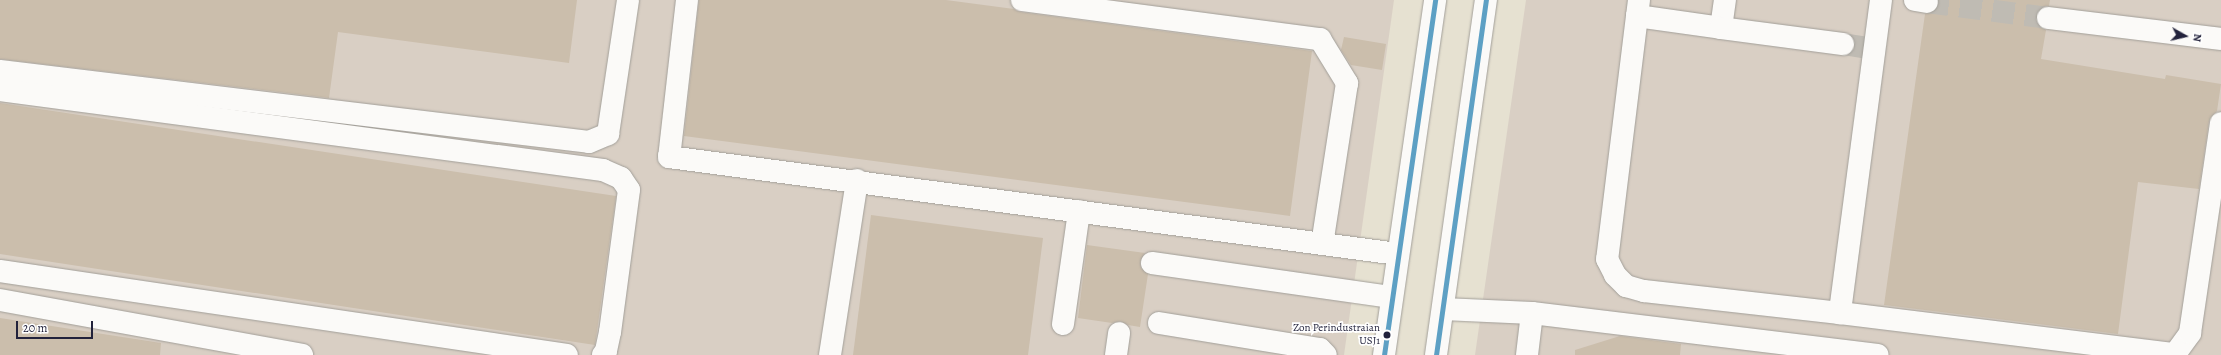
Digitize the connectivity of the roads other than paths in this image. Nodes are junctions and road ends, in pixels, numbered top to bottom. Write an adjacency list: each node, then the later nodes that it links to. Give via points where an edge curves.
1 (628, 0): 13 (main road, via 608,134 590,142)
2 (687, 0): 16 (main road, via 669,157)
3 (1022, 0): 18 (main road, via 1320,39 1346,83)
4 (1435, 0): 19 (main road)
5 (1486, 0): 24 (main road)
6 (1725, 0): 10 (main road)
7 (1880, 0): 26 (main road)
8 (1638, 8): 10 (main road); 26 (main road, via 1607,259 1615,275 1626,286 1644,291)
9 (2048, 18): 11 (main road)
10 (1721, 28): 12 (main road)
11 (2221, 39)
12 (1843, 44)
13 (0, 70)
14 (0, 90): 32 (main road, via 603,170 622,178 629,190 610,332)
15 (2221, 123): 26 (main road, via 2190,333 2174,354)
16 (857, 180): 17 (main road); 33 (main road)
17 (1079, 211): 18 (main road); 28 (main road)
18 (1322, 244): 19 (main road)
19 (1398, 254): 22 (main road)
20 (1152, 263): 22 (main road)
21 (0, 271): 31 (main road)
22 (1392, 297): 36 (main road)
23 (0, 300): 30 (main road)
24 (1443, 309): 25 (main road); 37 (main road)
25 (1532, 313): 38 (main road); 39 (main road)
26 (1840, 313)
27 (1159, 323): 35 (main road, via 1320,349)
28 (1063, 324)
29 (1119, 333): 34 (main road)
30 (302, 355)
31 (567, 355)
32 (603, 355)
33 (830, 355)
34 (1116, 355)
35 (1326, 355)
36 (1384, 355)
37 (1436, 355)
38 (1527, 355)
39 (1877, 355)

